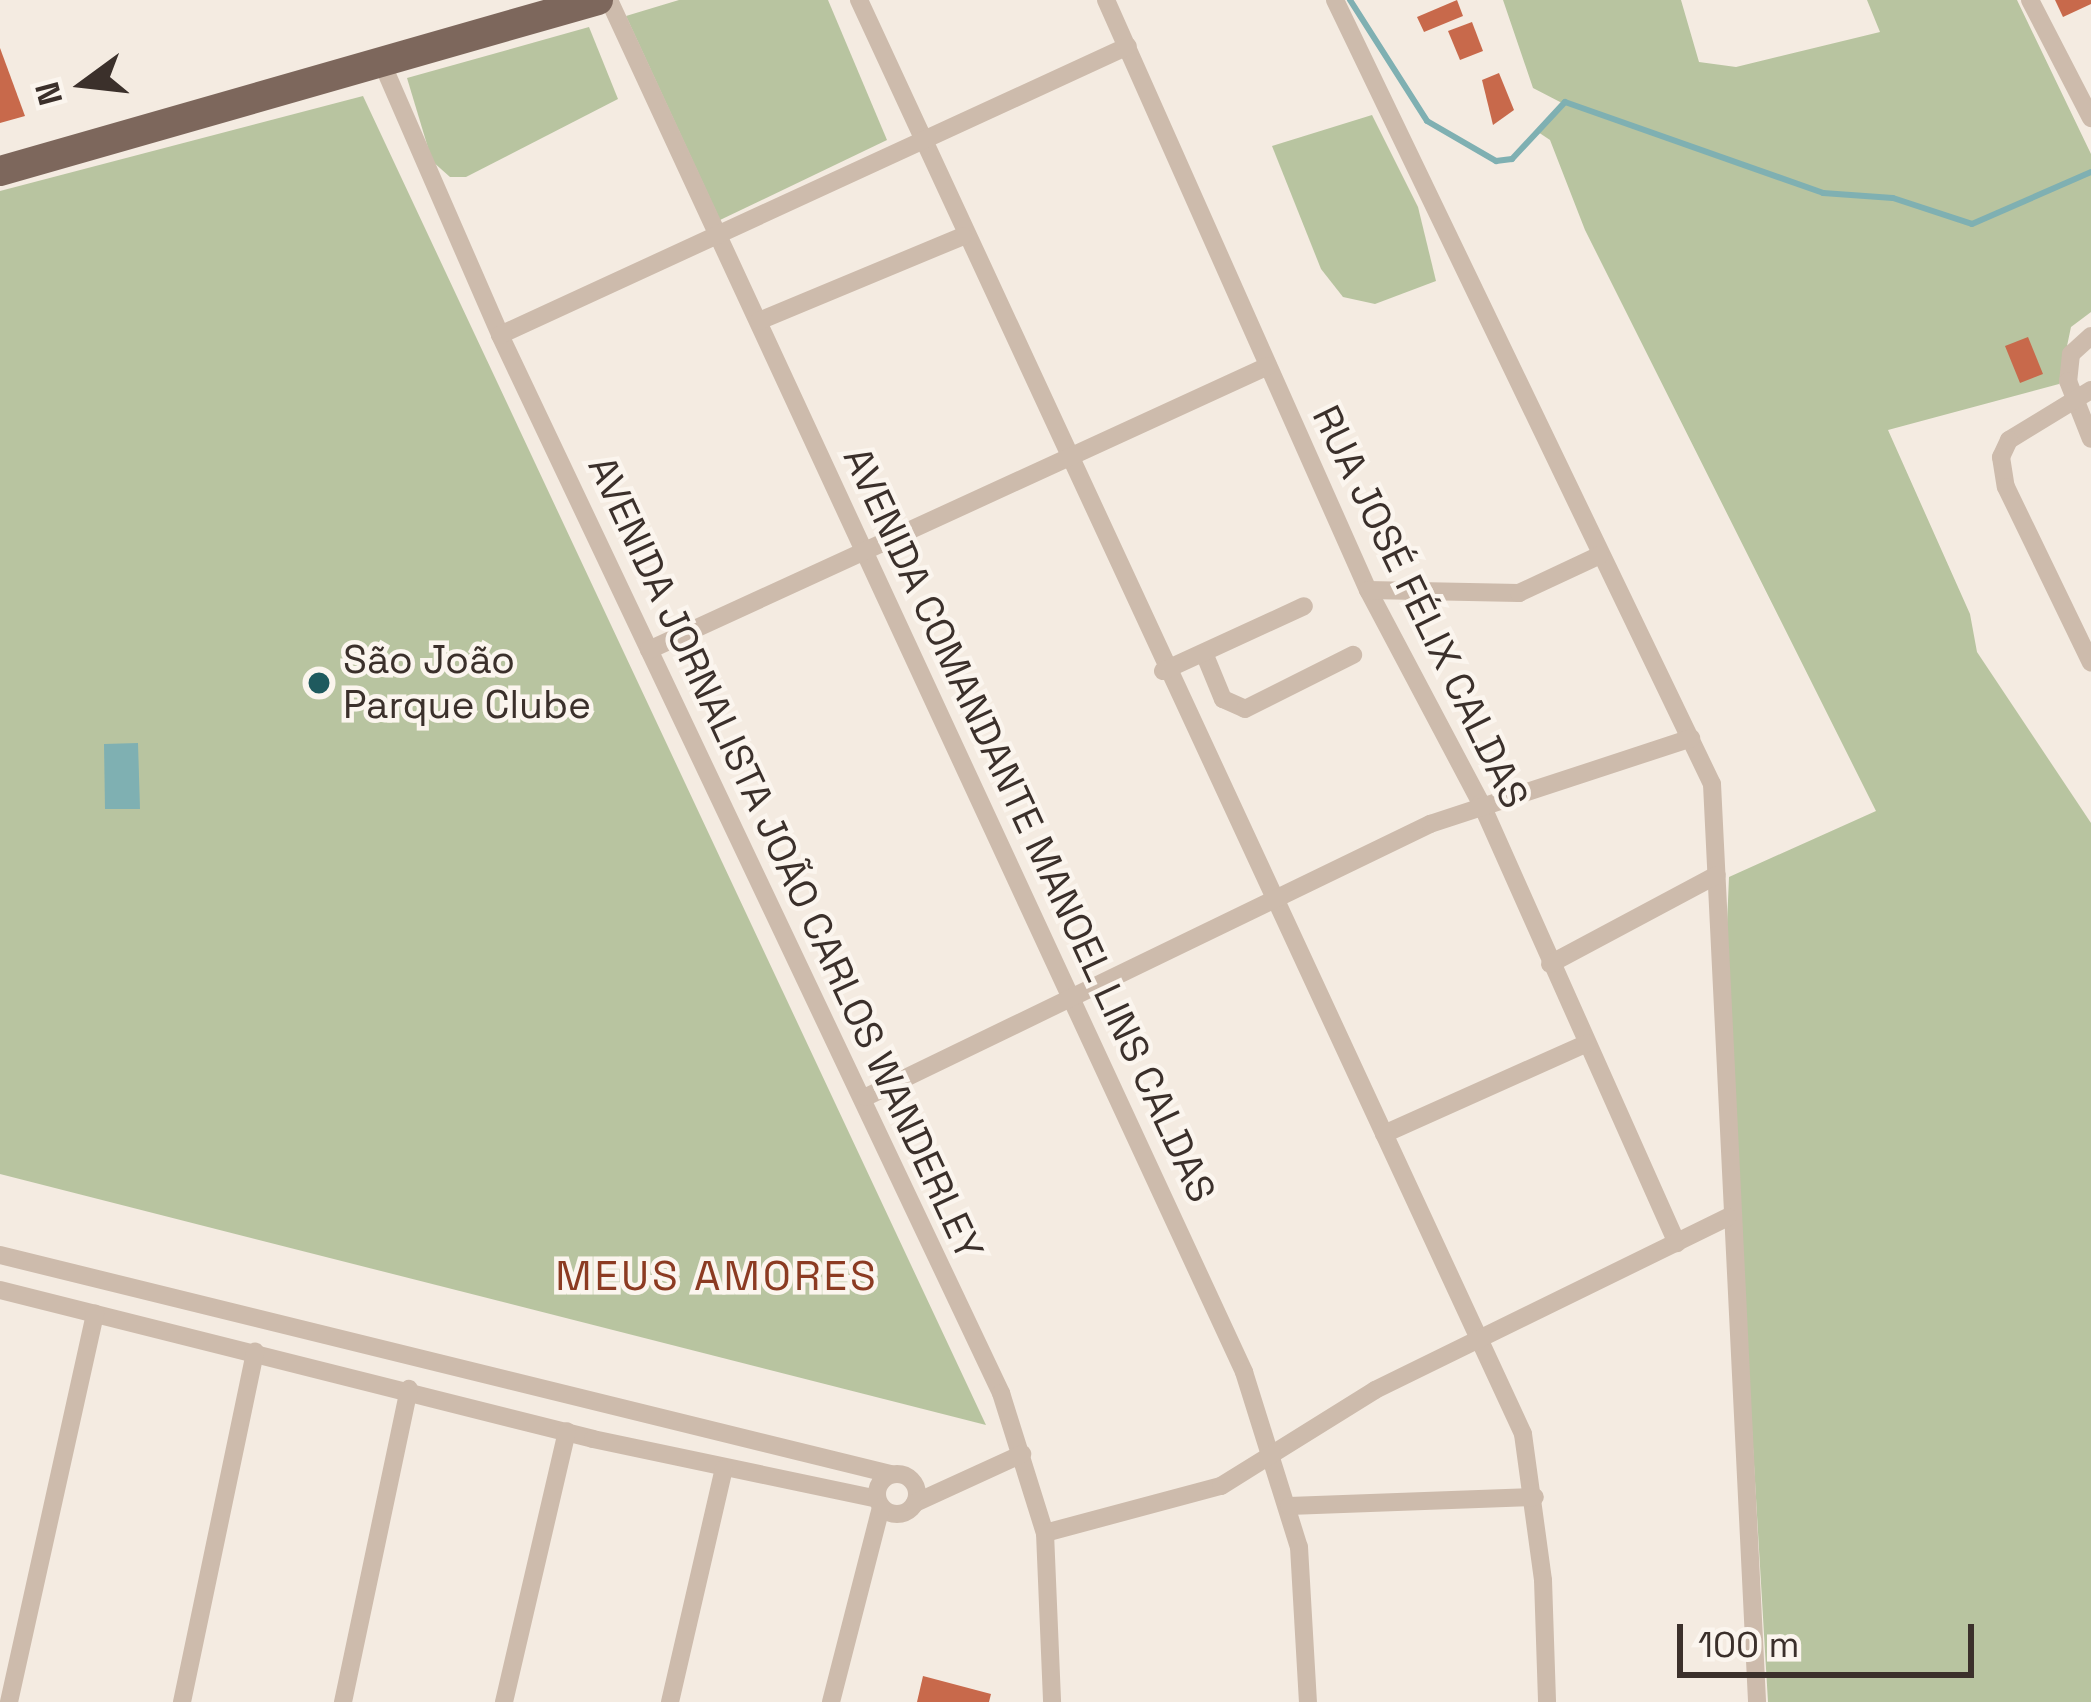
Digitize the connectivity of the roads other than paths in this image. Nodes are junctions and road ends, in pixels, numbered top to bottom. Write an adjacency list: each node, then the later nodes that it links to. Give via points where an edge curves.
1 (598, 0): 8 (main road)
2 (609, 0): 13 (street, AVENIDA COMANDANTE MANOEL LINS CALDAS)
3 (859, 0): 10 (street)
4 (1106, 0): 7 (street, RUA JOSÉ FÉLIX CALDAS)
5 (1335, 0): 23 (street)
6 (2030, 0): 9 (street)
7 (1128, 46): 10 (street); 17 (street, RUA JOSÉ FÉLIX CALDAS)
8 (382, 63): 11 (main road); 15 (street, AVENIDA JORNALISTA JOÃO CARLOS WANDERLEY)
9 (2091, 118)
10 (922, 146): 12 (street); 13 (street)
11 (0, 171)
12 (963, 236): 14 (street); 21 (street)
13 (720, 239): 14 (street, AVENIDA COMANDANTE MANOEL LINS CALDAS); 15 (street)
14 (758, 320): 22 (street, AVENIDA COMANDANTE MANOEL LINS CALDAS)
15 (500, 335): 26 (street, AVENIDA JORNALISTA JOÃO CARLOS WANDERLEY)
16 (2091, 336): 19 (street, via 2072,354)
17 (1268, 366): 21 (street); 24 (street, RUA JOSÉ FÉLIX CALDAS)
18 (2091, 390): 19 (street)
19 (2072, 400): 20 (street); 29 (street, via 2009,440 2006,487)
20 (2091, 439)
21 (1068, 464): 22 (street); 30 (street)
22 (869, 556): 26 (street); 36 (street, AVENIDA COMANDANTE MANOEL LINS CALDAS)
23 (1600, 556): 24 (street, via 1519,593); 31 (street)
24 (1368, 590): 32 (street, RUA JOSÉ FÉLIX CALDAS)
25 (1304, 606): 27 (street)
26 (649, 650): 38 (street, AVENIDA JORNALISTA JOÃO CARLOS WANDERLEY)
27 (1204, 653): 28 (street, via 1223,699 1245,710); 30 (street)
28 (1353, 655)
29 (2091, 663)
30 (1163, 671): 34 (street)
31 (1691, 738): 32 (street); 33 (street, via 1712,784)
32 (1481, 803): 34 (street); 35 (street, RUA JOSÉ FÉLIX CALDAS)
33 (1717, 875): 35 (street); 40 (street)
34 (1269, 899): 36 (street); 39 (street)
35 (1550, 964): 37 (street, RUA JOSÉ FÉLIX CALDAS)
36 (1074, 1001): 38 (street); 56 (street, AVENIDA COMANDANTE MANOEL LINS CALDAS)
37 (1587, 1043): 39 (street); 41 (street, RUA JOSÉ FÉLIX CALDAS)
38 (866, 1097): 57 (street, AVENIDA JORNALISTA JOÃO CARLOS WANDERLEY)
39 (1384, 1134): 47 (street)
40 (1728, 1217): 41 (street); 74 (street)
41 (1677, 1243): 47 (street)
42 (0, 1255): 45 (street)
43 (0, 1290): 44 (street)
44 (95, 1312): 48 (street); 65 (street)
45 (243, 1315): 46 (street); 48 (street)
46 (281, 1326): 49 (street); 51 (street)
47 (1474, 1344): 56 (street); 60 (street, via 1523,1434)
48 (235, 1346): 49 (street)
49 (265, 1354): 50 (street); 66 (street)
50 (409, 1389): 53 (street); 67 (street)
51 (553, 1394): 52 (street); 53 (street)
52 (598, 1407): 55 (street); 59 (street)
53 (542, 1424): 54 (street)
54 (567, 1431): 55 (street); 68 (street)
55 (592, 1439): 58 (street)
56 (1274, 1450): 63 (street, AVENIDA COMANDANTE MANOEL LINS CALDAS); 64 (street, via 1185,1500)
57 (1022, 1454): 62 (street); 64 (street, AVENIDA JORNALISTA JOÃO CARLOS WANDERLEY)
58 (724, 1469): 61 (street); 69 (street)
59 (890, 1474): 61 (street); 62 (street, via 912,1480)
60 (1535, 1497): 63 (street); 73 (street)
61 (879, 1503): 62 (street, via 903,1513); 70 (street)
62 (915, 1503)
63 (1289, 1506): 72 (street, AVENIDA COMANDANTE MANOEL LINS CALDAS)
64 (1045, 1533): 71 (street, AVENIDA JORNALISTA JOÃO CARLOS WANDERLEY)
65 (9, 1702)
66 (182, 1702)
67 (343, 1702)
68 (504, 1702)
69 (670, 1702)
70 (832, 1702)
71 (1052, 1702)
72 (1308, 1702)
73 (1547, 1702)
74 (1756, 1702)

